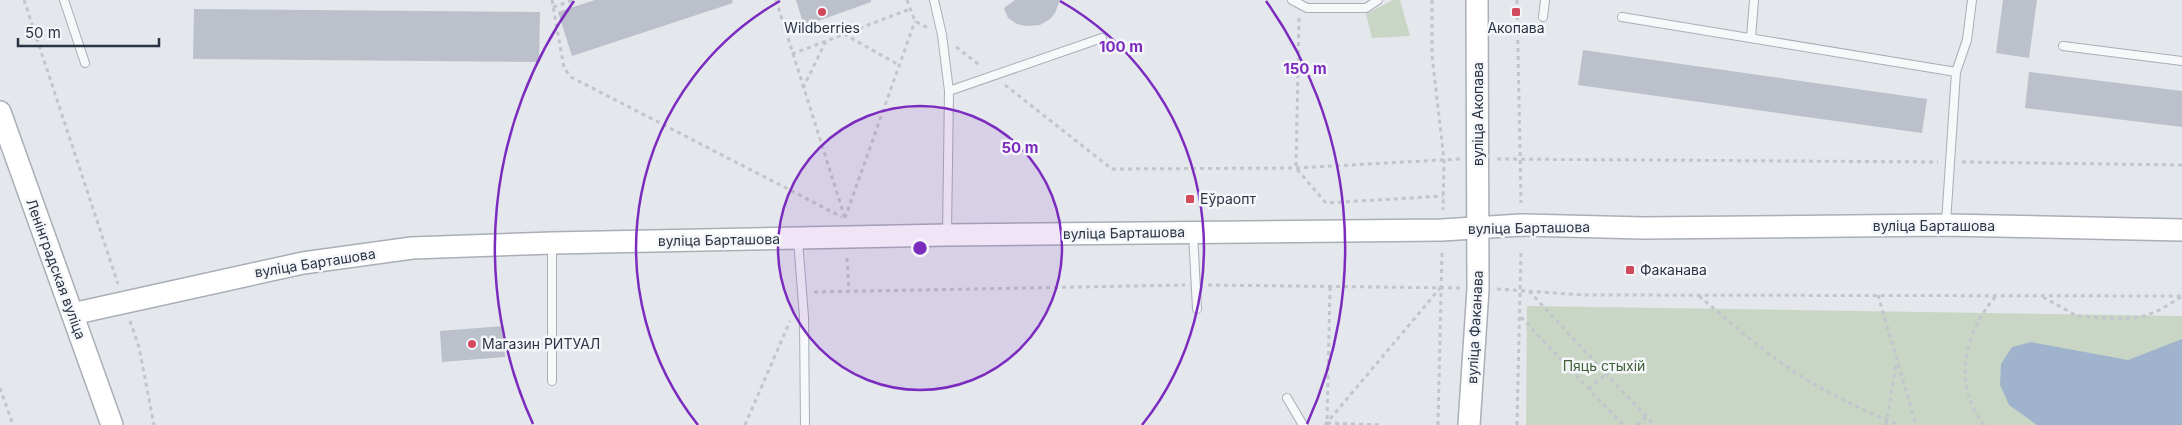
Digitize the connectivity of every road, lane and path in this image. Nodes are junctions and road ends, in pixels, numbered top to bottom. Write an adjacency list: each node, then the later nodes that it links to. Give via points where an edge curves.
1 (24, 0): 71 (path)
2 (64, 0): 29 (lane)
3 (552, 0): 16 (path)
4 (574, 0): 16 (path)
5 (776, 0): 27 (path)
6 (906, 0): 17 (path)
7 (934, 0): 22 (lane)
8 (1378, 0): 15 (lane, via 1366,8 1307,8)
9 (1432, 0): 38 (path, via 1432,55)
10 (1477, 0): 48 (main road, вуліца Акопава)
11 (1517, 0): 37 (path)
12 (1545, 0): 18 (lane)
13 (1754, 0): 24 (lane)
14 (1972, 0): 31 (lane, via 1967,40)
15 (1296, 2): 42 (path)
16 (553, 7): 46 (path, via 564,68 571,77)
17 (910, 9): 20 (path); 21 (path)
18 (1543, 17)
19 (1622, 17): 24 (lane)
20 (915, 22): 22 (path); 30 (path)
21 (843, 34): 25 (path); 30 (path)
22 (942, 36): 32 (path); 34 (lane)
23 (1102, 38): 32 (lane)
24 (1751, 38): 31 (lane)
25 (826, 41): 27 (path); 33 (path)
26 (2063, 46): 28 (lane)
27 (792, 54): 33 (path)
28 (2182, 61)
29 (85, 63)
30 (899, 65): 46 (path)
31 (1956, 72): 40 (lane)
32 (993, 76): 34 (lane); 42 (path, via 1112,169)
33 (803, 89): 46 (path)
34 (949, 91): 51 (lane)
35 (0, 112): 73 (main road, Ленінградская вуліца)
36 (1460, 159): 38 (path)
37 (1520, 159): 39 (path); 40 (path); 44 (path)
38 (1444, 160): 42 (path); 43 (path)
39 (1494, 160)
40 (1950, 162): 41 (path); 47 (lane)
41 (2182, 164)
42 (1296, 168): 43 (path, via 1326,203)
43 (1443, 196): 45 (path)
44 (1521, 203)
45 (1443, 211)
46 (845, 218)
47 (1946, 225): 48 (main road, вуліца Барташова); 49 (main road, вуліца Барташова)
48 (1478, 228): 50 (main road, вуліца Барташова); 92 (main road, вуліца Факанава, via 1478,288)
49 (2182, 230)
50 (1193, 232): 51 (main road, вуліца Барташова); 57 (lane)
51 (947, 235): 52 (main road, вуліца Барташова)
52 (798, 238): 53 (main road, вуліца Барташова); 65 (lane)
53 (552, 243): 71 (main road, вуліца Барташова, via 412,248 304,262); 77 (lane)
54 (1521, 250): 62 (path)
55 (1442, 251): 59 (path)
56 (847, 258): 63 (path)
57 (1195, 285): 58 (path); 63 (path); 72 (lane)
58 (1330, 287): 59 (path); 83 (path)
59 (1441, 287): 60 (path); 83 (path); 91 (path)
60 (1460, 288)
61 (1496, 289): 62 (path)
62 (1521, 290): 64 (path); 74 (path)
63 (848, 291): 65 (path)
64 (1529, 291): 67 (path); 76 (path)
65 (802, 293): 87 (path); 88 (lane)
66 (1878, 295): 67 (path); 68 (path); 75 (path)
67 (1698, 296): 82 (path, via 1801,376)
68 (1995, 297): 69 (path); 100 (path, via 1976,326 1965,357 1964,380 1970,402)
69 (2042, 297): 70 (path); 70 (path, via 2077,316 2121,319 2160,310)
70 (2182, 297)
71 (124, 301): 73 (main road, вуліца Барташова); 86 (path, via 139,347)
72 (1197, 309)
73 (72, 314): 85 (main road, Ленінградская вуліца)
74 (1520, 316): 79 (path); 93 (path)
75 (1897, 362): 82 (path); 99 (path)
76 (1606, 374): 79 (path); 81 (path)
77 (552, 381)
78 (0, 388): 84 (path)
79 (1589, 389): 94 (path)
80 (1287, 398): 89 (lane)
81 (1646, 417): 95 (path); 96 (path)
82 (1887, 420): 97 (path); 98 (path)
83 (1326, 424): 90 (path)
84 (13, 425)
85 (112, 425)
86 (154, 425)
87 (745, 425)
88 (805, 425)
89 (1303, 425)
90 (1383, 425)
91 (1438, 425)
92 (1469, 425)
93 (1517, 425)
94 (1623, 425)
95 (1637, 425)
96 (1654, 425)
97 (1886, 425)
98 (1898, 425)
99 (1916, 425)
100 (1984, 425)

